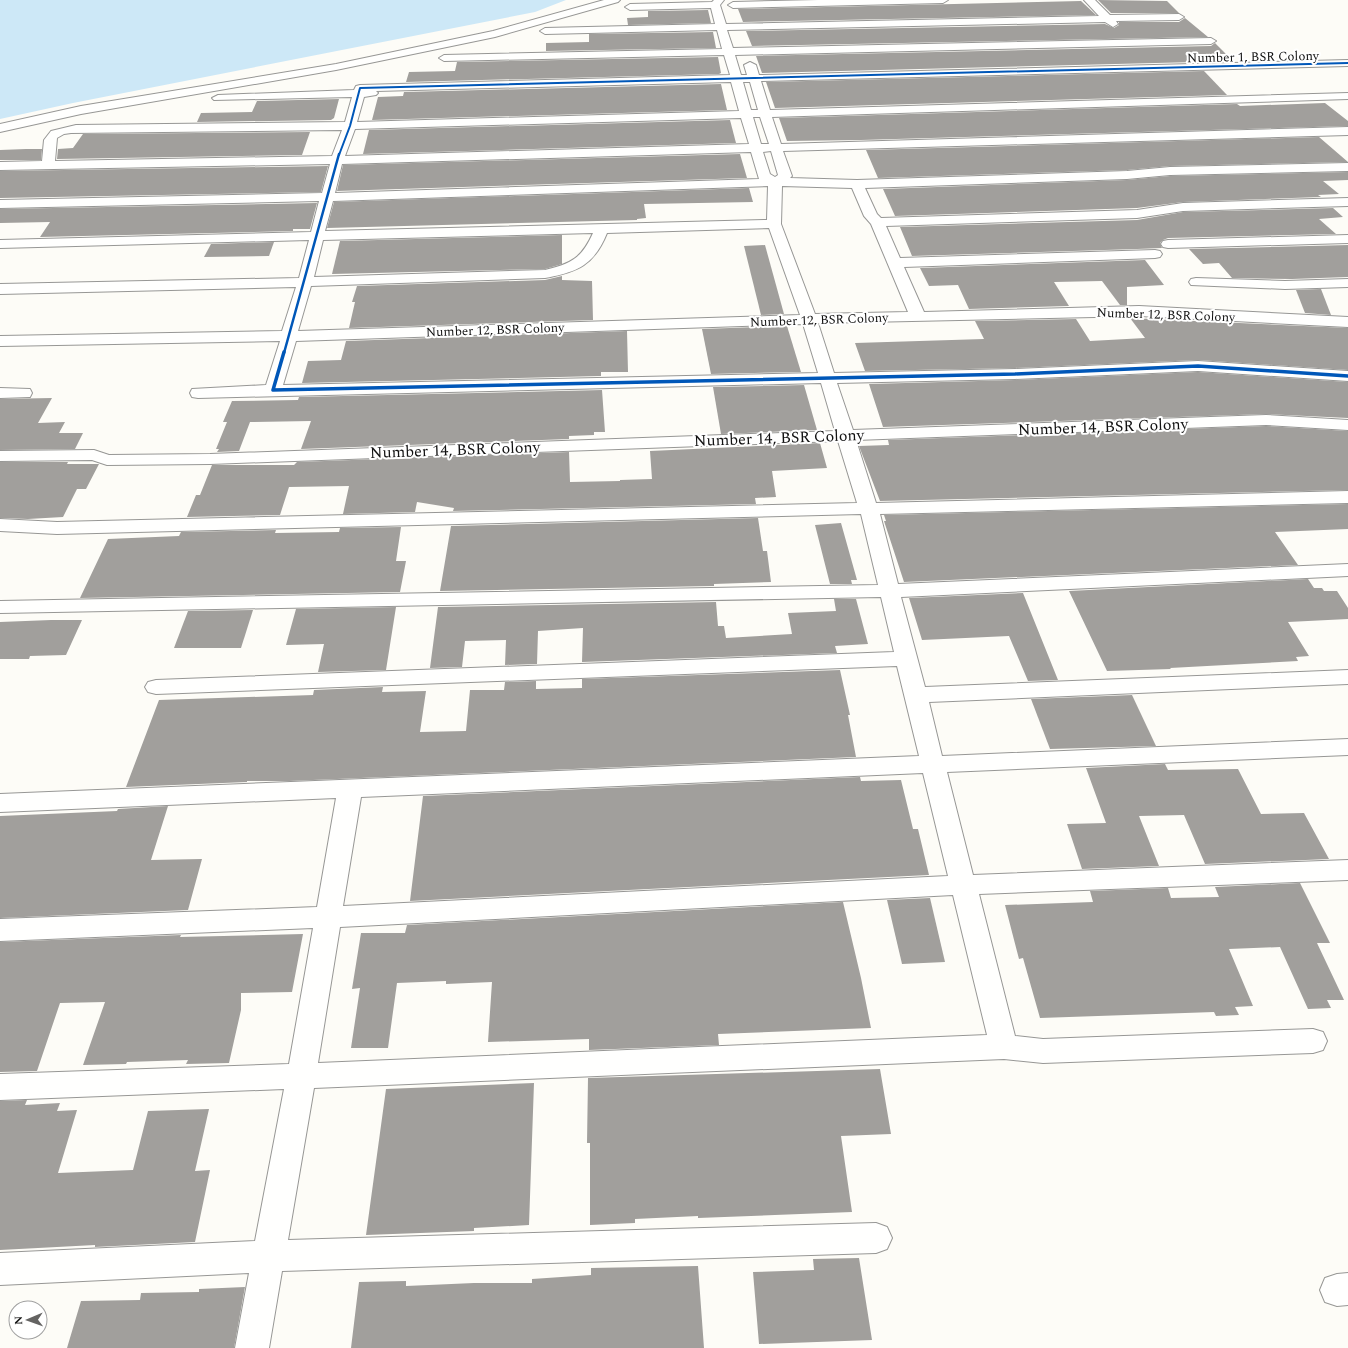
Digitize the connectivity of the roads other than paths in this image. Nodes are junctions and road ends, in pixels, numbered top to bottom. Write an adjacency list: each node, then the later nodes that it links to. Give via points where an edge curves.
1 (615, 0): 27 (street, via 488,36 336,67 81,110)
2 (943, 0): 5 (street)
3 (1089, 0): 8 (street)
4 (717, 2): 5 (street); 6 (street); 10 (street)
5 (733, 5): 9 (street)
6 (630, 7)
7 (1179, 17): 8 (street)
8 (1109, 19): 9 (street); 13 (street)
9 (739, 27): 10 (street); 14 (street)
10 (721, 28): 11 (street); 15 (street)
11 (545, 31)
12 (1211, 41): 13 (street)
13 (1129, 42): 14 (street); 18 (street)
14 (746, 51): 15 (street); 19 (street)
15 (728, 52): 16 (street); 20 (street)
16 (444, 58)
17 (1347, 58): 18 (street, Number 1, BSR Colony)
18 (1158, 68): 19 (street, Number 1, BSR Colony, via 1143,75)
19 (756, 81): 20 (street, Number 1, BSR Colony); 25 (street)
20 (737, 82): 21 (street, Number 1, BSR Colony); 24 (street)
21 (359, 93): 23 (street, Number 1, BSR Colony); 26 (street)
22 (1348, 96): 25 (street)
23 (218, 98)
24 (746, 114): 25 (street); 26 (street); 30 (street)
25 (766, 114): 29 (street)
26 (350, 126): 31 (street); 32 (street, via 70,130 54,134 50,139)
27 (0, 128)
28 (1348, 131): 29 (street)
29 (776, 147): 30 (street); 35 (street, via 785,176)
30 (755, 148): 31 (street); 35 (street, via 764,176)
31 (337, 160): 32 (street); 37 (street)
32 (48, 165): 33 (street)
33 (0, 166)
34 (1348, 167): 36 (street)
35 (775, 182): 36 (street); 37 (street); 41 (street)
36 (857, 184): 40 (street, via 871,216)
37 (327, 197): 39 (street); 43 (street)
38 (1348, 202): 40 (street, via 1183,207 1137,214)
39 (0, 204)
40 (877, 222): 48 (street)
41 (774, 224): 42 (street); 54 (street)
42 (602, 228): 43 (street); 49 (street, via 595,246 579,265 545,274)
43 (317, 235): 45 (street); 49 (street)
44 (1348, 239): 46 (street)
45 (0, 244)
46 (1168, 244)
47 (1155, 254): 48 (street)
48 (895, 263): 53 (street)
49 (305, 282): 52 (street); 56 (street)
50 (1196, 282): 51 (street, via 1285,285)
51 (1348, 283)
52 (0, 289)
53 (918, 316): 54 (street, Number 12, BSR Colony); 55 (street, Number 12, BSR Colony, via 1140,311)
54 (809, 319): 56 (street, Number 12, BSR Colony); 59 (street)
55 (1348, 322)
56 (289, 336): 57 (street, Number 12, BSR Colony); 60 (street)
57 (0, 342)
58 (1348, 376): 59 (street, via 1198,366 1015,374)
59 (827, 377): 60 (street, via 578,385); 65 (street)
60 (272, 390): 63 (street)
61 (0, 393): 62 (street)
62 (24, 393)
63 (198, 393)
64 (1348, 425): 65 (street, Number 14, BSR Colony, via 1266,420)
65 (846, 435): 66 (street, Number 14, BSR Colony, via 210,459 107,460 94,455); 68 (street)
66 (0, 456)
67 (1348, 497): 68 (street)
68 (869, 510): 69 (street, via 57,528); 71 (street)
69 (0, 525)
70 (1348, 570): 71 (street)
71 (889, 591): 72 (street); 73 (street)
72 (0, 607)
73 (907, 660): 75 (street); 76 (street)
74 (1348, 678): 76 (street)
75 (156, 687)
76 (916, 695): 78 (street)
77 (1348, 747): 78 (street)
78 (933, 764): 79 (street); 82 (street)
79 (350, 788): 80 (street); 83 (street)
80 (0, 803)
81 (1348, 870): 82 (street)
82 (963, 885): 83 (street); 86 (street)
83 (329, 918): 84 (street); 87 (street)
84 (0, 930)
85 (1313, 1041): 86 (street, via 1043,1051)
86 (1004, 1047): 87 (street)
87 (301, 1076): 88 (street); 90 (street)
88 (0, 1087)
89 (876, 1238): 90 (street)
90 (268, 1256): 91 (street); 92 (street)
91 (0, 1269)
92 (252, 1348)

